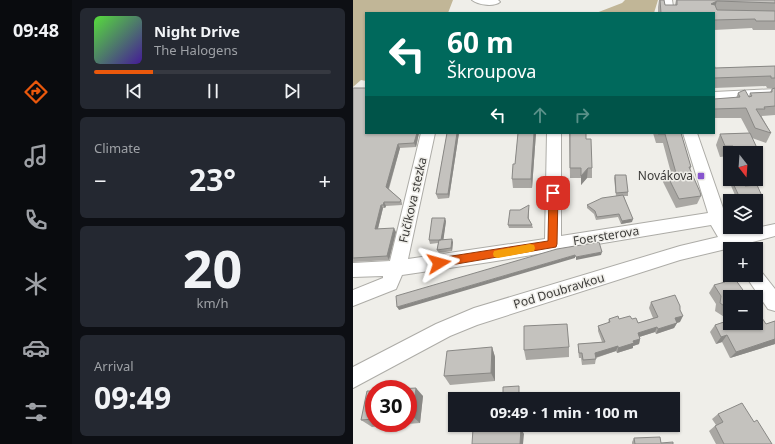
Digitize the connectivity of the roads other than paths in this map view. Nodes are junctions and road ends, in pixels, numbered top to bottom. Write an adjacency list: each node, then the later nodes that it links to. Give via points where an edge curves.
1 (477, 0): 3 (street)
2 (667, 0): 4 (street)
3 (495, 2)
4 (669, 12)
5 (775, 93): 6 (street)
6 (715, 96)
7 (428, 134): 16 (street, Fučíkova stezka)
8 (554, 134): 14 (street)
9 (690, 134): 10 (street)
10 (715, 218): 12 (street); 14 (street, Foersterova)
11 (775, 230): 13 (street, Pod Doubravkou)
12 (731, 242)
13 (741, 242)
14 (553, 244): 16 (street, Foersterova)
15 (723, 247): 21 (street, Pod Doubravkou, via 680,253 474,317 443,330)
16 (396, 268): 17 (street, Foersterova); 19 (street, Fučíkova stezka, via 390,282)
17 (353, 270)
18 (759, 282): 20 (street)
19 (353, 298)
20 (775, 303)
21 (353, 378)

